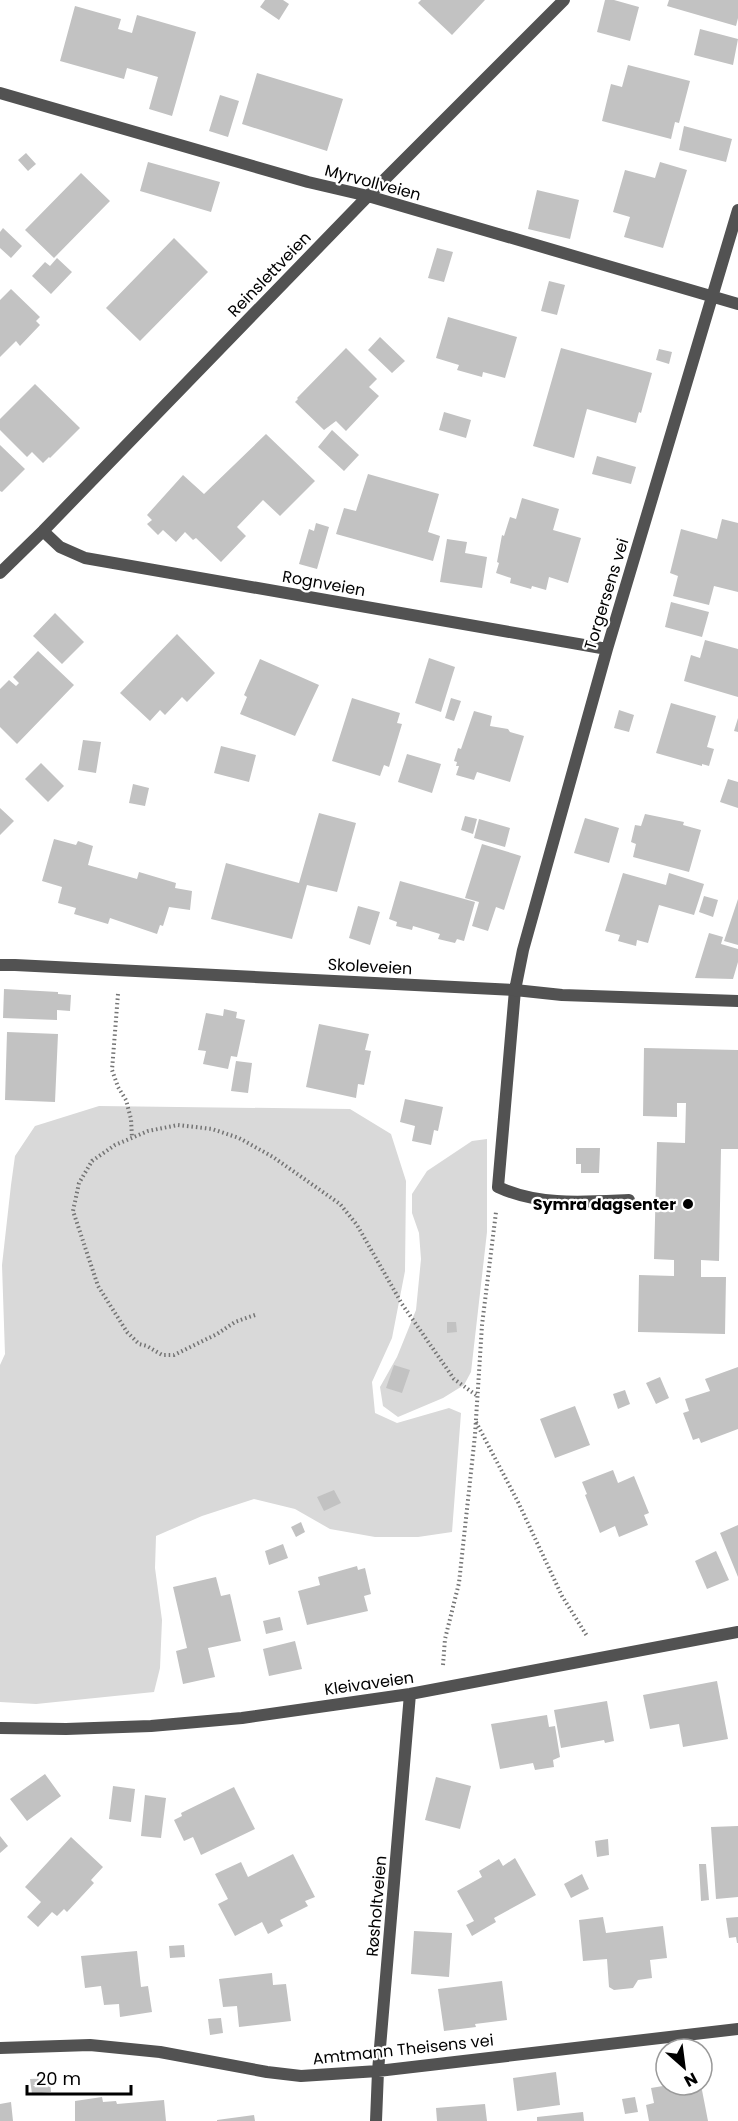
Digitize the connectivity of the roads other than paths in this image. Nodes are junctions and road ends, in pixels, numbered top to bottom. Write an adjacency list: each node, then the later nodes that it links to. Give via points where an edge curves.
1 (564, 0): 3 (street, Reinslettveien)
2 (0, 93): 3 (street, Myrvollveien)
3 (368, 196): 5 (street, Myrvollveien); 7 (street, Reinslettveien)
4 (738, 210): 5 (street, Torgersens vei)
5 (712, 297): 6 (street, Myrvollveien); 9 (street, Torgersens vei)
6 (738, 304)
7 (43, 531): 8 (street, Reinslettveien); 9 (street, Rognveien, via 60,547 85,558)
8 (0, 573)
9 (607, 649): 11 (street, Torgersens vei)
10 (0, 965): 11 (street, Skoleveien)
11 (515, 990): 12 (street, Skoleveien); 13 (street, Torgersens vei, via 498,1187 518,1196 557,1202)
12 (738, 1002)
13 (629, 1200)
14 (738, 1632): 15 (street, Kleivaveien)
15 (410, 1694): 16 (street, Kleivaveien, via 162,1725); 19 (street, Røsholtveien)
16 (0, 1728)
17 (738, 2029): 19 (street, Amtmann Theisens vei)
18 (0, 2048): 19 (street, Amtmann Theisens vei, via 90,2045 160,2052 301,2076)
19 (378, 2071): 20 (street, Røsholtveien)
20 (376, 2121)

